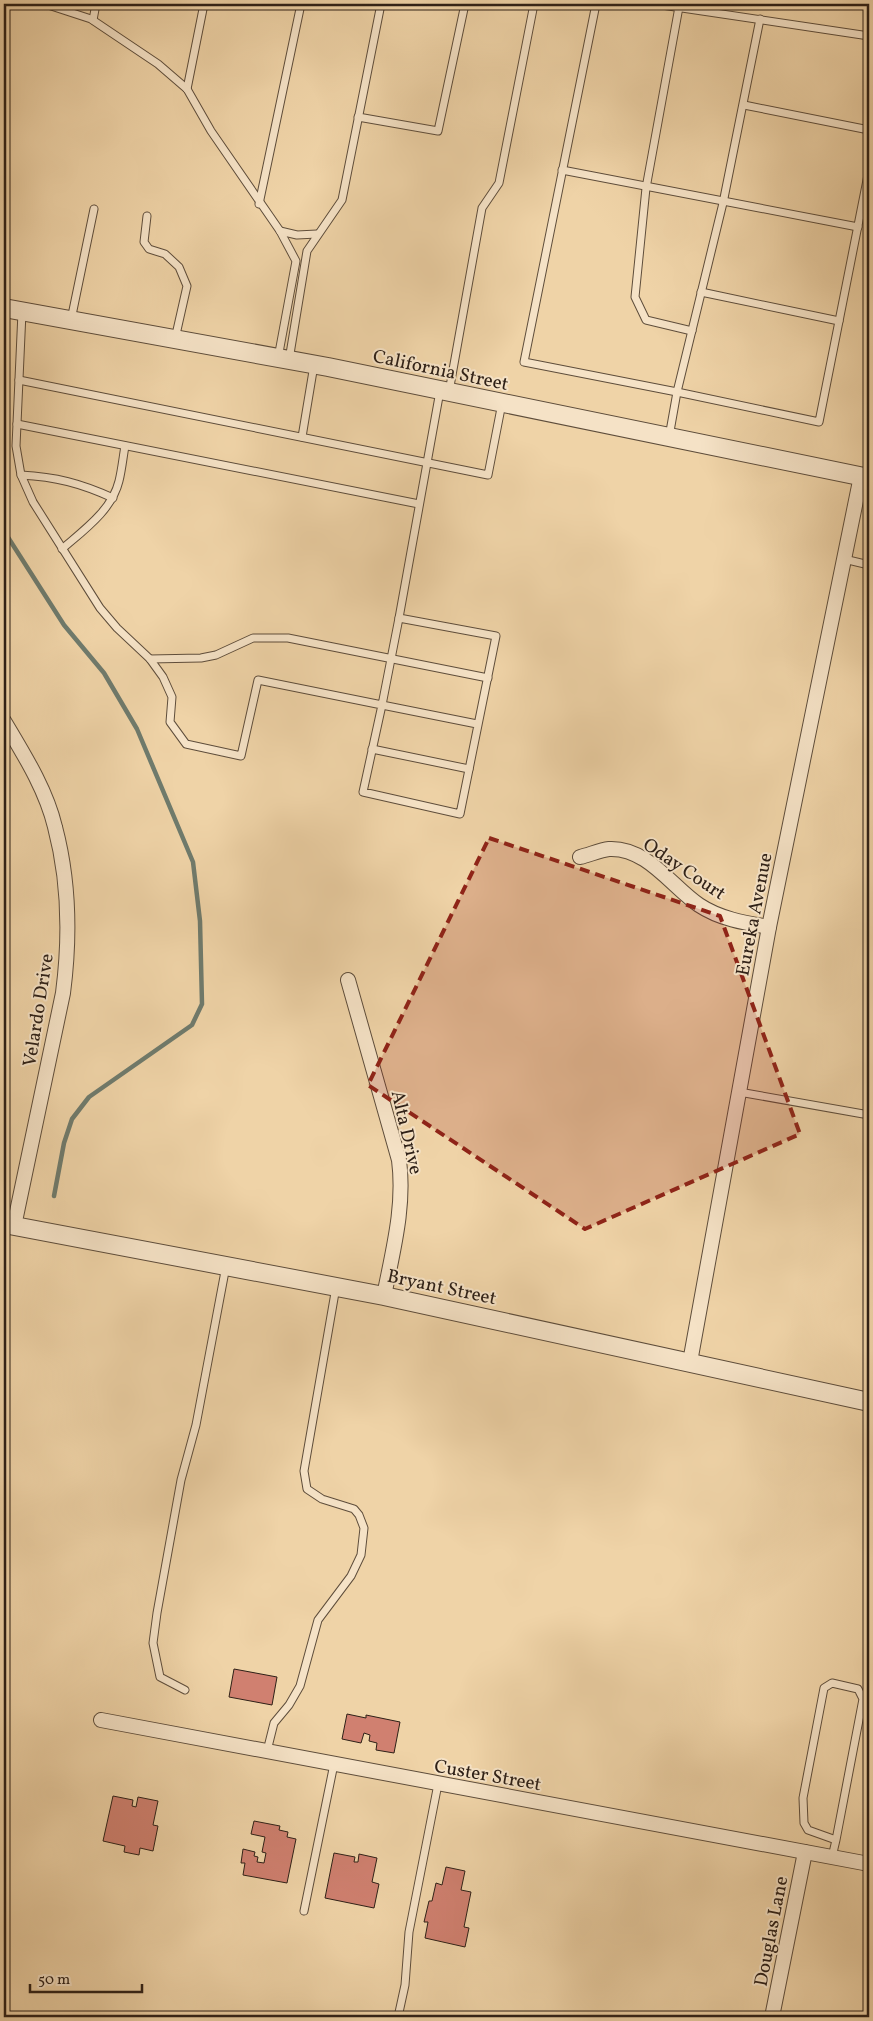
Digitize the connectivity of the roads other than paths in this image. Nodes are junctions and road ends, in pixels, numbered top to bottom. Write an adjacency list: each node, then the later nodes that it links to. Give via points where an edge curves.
1 (45, 4): 11 (lane)
2 (96, 4): 11 (lane)
3 (204, 4): 14 (lane)
4 (301, 4): 22 (lane)
5 (381, 4): 16 (lane)
6 (464, 4): 16 (lane, via 438,131)
7 (534, 4): 38 (lane, via 499,183 482,208)
8 (596, 4): 18 (lane)
9 (655, 4): 10 (lane)
10 (679, 7): 12 (lane); 20 (lane)
11 (93, 20): 14 (lane, via 158,64)
12 (760, 20): 13 (lane); 15 (lane)
13 (869, 36)
14 (187, 89): 22 (lane)
15 (744, 105): 17 (lane); 21 (lane)
16 (358, 117): 27 (lane, via 342,200)
17 (869, 130)
18 (562, 170): 20 (lane); 39 (lane, via 524,362)
19 (869, 170): 25 (lane)
20 (646, 188): 21 (lane); 33 (lane, via 635,297 646,320)
21 (723, 203): 25 (lane); 28 (lane)
22 (259, 204): 26 (lane)
23 (94, 209): 31 (lane)
24 (147, 216): 34 (lane, via 144,242 149,249 165,254 179,267 187,286)
25 (858, 227): 32 (lane)
26 (280, 231): 27 (lane, via 297,235); 35 (lane, via 296,262)
27 (317, 234): 35 (lane, via 307,251)
28 (701, 292): 32 (lane); 33 (lane)
29 (4, 308): 30 (street, California Street)
30 (22, 311): 31 (street, California Street); 37 (lane)
31 (71, 320): 34 (street, California Street)
32 (839, 321): 39 (lane, via 819,422)
33 (692, 331): 39 (lane)
34 (175, 340): 35 (street, California Street)
35 (283, 359): 36 (street, California Street)
36 (314, 365): 38 (street, California Street); 42 (lane)
37 (19, 380): 41 (lane); 42 (lane)
38 (445, 391): 40 (street, California Street); 45 (lane)
39 (677, 392): 43 (lane)
40 (502, 403): 43 (street, California Street); 45 (lane, via 488,475)
41 (17, 424): 44 (lane); 46 (lane, via 16,446)
42 (302, 437): 45 (lane)
43 (669, 437): 47 (street, California Street)
44 (125, 446): 48 (lane, via 119,482); 49 (lane)
45 (427, 463): 49 (lane)
46 (21, 475): 48 (lane, via 56,477); 50 (lane, via 33,502)
47 (865, 477): 51 (street, Eureka Avenue)
48 (112, 498): 50 (lane, via 96,519)
49 (420, 504): 53 (lane)
50 (62, 549): 55 (lane, via 100,608)
51 (844, 559): 52 (lane); 63 (street, Eureka Avenue)
52 (869, 565)
53 (399, 618): 54 (lane); 56 (lane, via 496,636)
54 (391, 658): 55 (lane, via 273,637 253,638 216,655 200,658); 56 (lane); 57 (lane)
55 (150, 659): 57 (lane, via 172,697 170,722 186,744 241,756 258,680)
56 (488, 678): 59 (lane)
57 (382, 705): 59 (lane); 60 (lane)
58 (4, 720): 67 (street, Velardo Drive, via 42,792 55,826 66,902 67,963 63,993)
59 (478, 724): 61 (lane)
60 (372, 749): 61 (lane); 61 (lane, via 363,792 460,814)
61 (469, 769)
62 (580, 857): 63 (street, Oday Court, via 609,849 633,854 668,877 700,905 735,921)
63 (769, 927): 65 (street, Eureka Avenue)
64 (348, 980): 70 (street, Alta Drive, via 399,1160 402,1183 401,1208)
65 (739, 1092): 66 (lane); 71 (street, Eureka Avenue)
66 (869, 1115)
67 (9, 1225): 68 (street, Bryant Street)
68 (226, 1266): 69 (street, Bryant Street); 73 (lane, via 196,1425 181,1480 153,1643 160,1677)
69 (336, 1287): 70 (street, Bryant Street); 75 (lane, via 304,1471 306,1489 322,1499 354,1509 359,1515 364,1528 361,1555 351,1576 318,1620 300,1686 274,1723)
70 (384, 1296): 71 (street, Bryant Street)
71 (690, 1362): 72 (street, Bryant Street)
72 (869, 1402)
73 (185, 1690)
74 (101, 1720): 75 (street, Custer Street)
75 (267, 1751): 76 (street, Custer Street)
76 (334, 1764): 77 (street, Custer Street); 82 (lane)
77 (438, 1784): 79 (street, Custer Street); 83 (lane, via 409,1932 405,1985)
78 (836, 1840): 78 (lane, via 864,1699 858,1689 832,1683 824,1688 802,1812 808,1830); 80 (lane)
79 (805, 1852): 80 (street, Custer Street); 84 (street, Douglas Lane)
80 (832, 1857): 81 (street, Custer Street)
81 (869, 1864)
82 (304, 1911)
83 (398, 2017)
84 (772, 2017)

